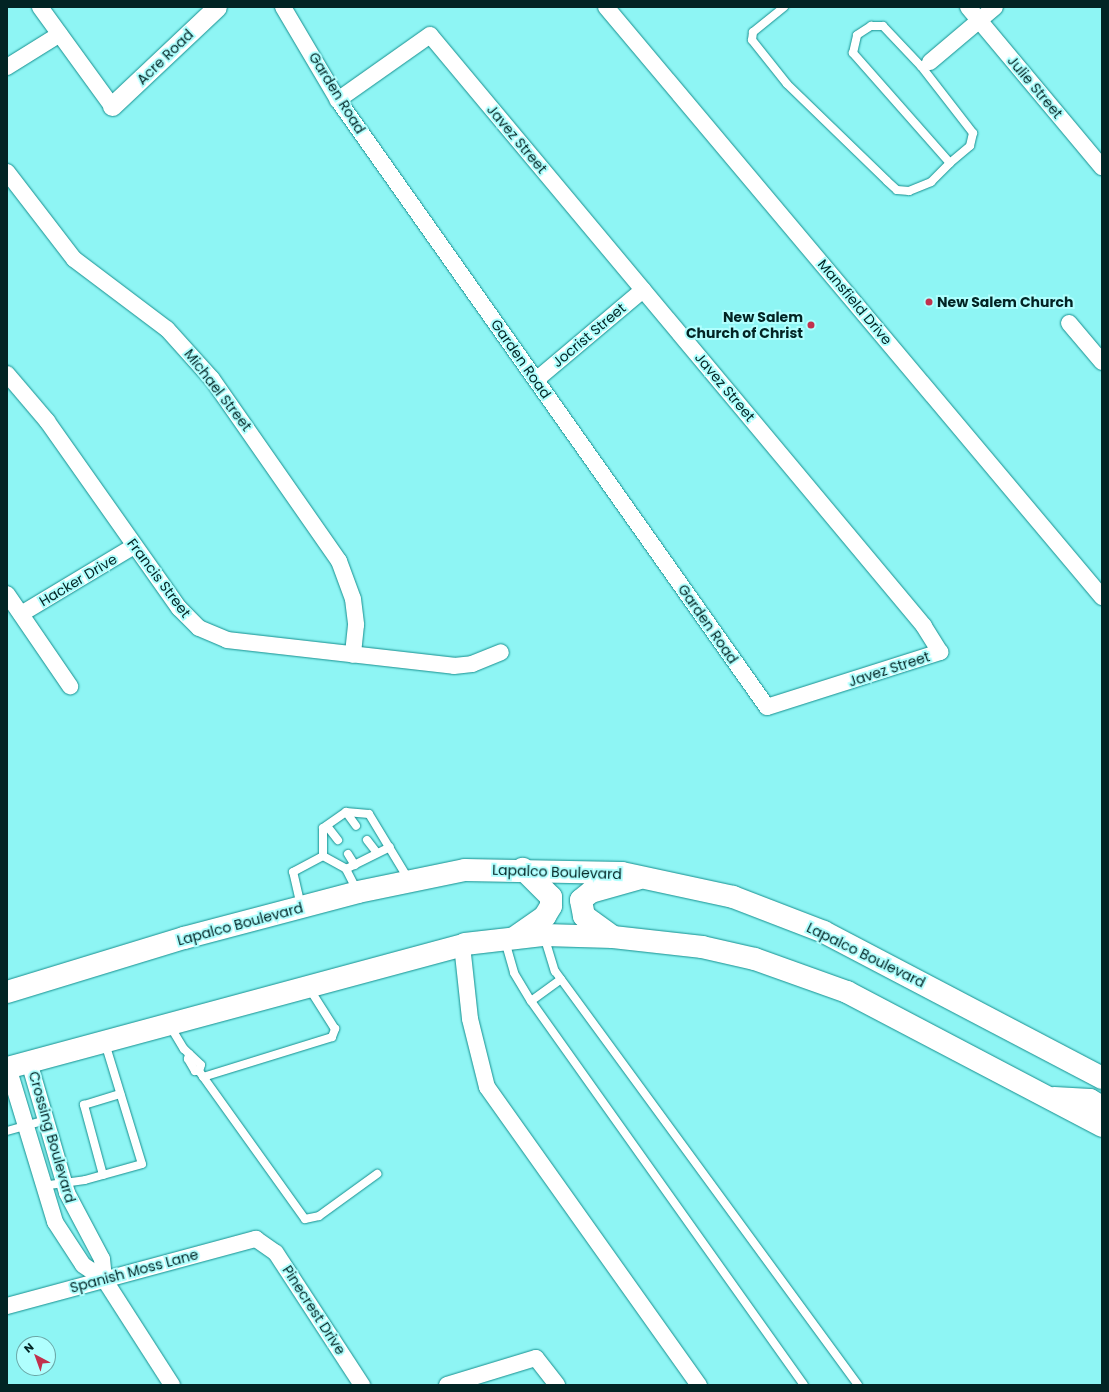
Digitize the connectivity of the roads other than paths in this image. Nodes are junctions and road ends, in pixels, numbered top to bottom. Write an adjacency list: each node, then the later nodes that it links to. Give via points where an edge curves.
1 (40, 7): 9 (street)
2 (217, 7): 13 (street, Acre Road)
3 (283, 7): 12 (street, Garden Road)
4 (606, 7): 24 (street, Mansfield Drive)
5 (784, 7): 14 (lane, via 754,32 752,40 787,84 897,190 909,191 931,182)
6 (968, 7): 8 (street, Julie Street)
7 (995, 7): 8 (street)
8 (979, 20): 10 (street); 15 (street, Julie Street)
9 (60, 34): 11 (street); 13 (street)
10 (926, 64): 14 (lane, via 973,133 970,146); 14 (lane, via 883,26 871,26 857,35 853,53)
11 (7, 66)
12 (338, 100): 17 (street, Javez Street, via 430,35); 21 (street, Garden Road)
13 (112, 106)
14 (950, 163)
15 (1102, 167)
16 (7, 172): 27 (street, Michael Street, via 74,259 167,329 212,379 339,561 353,599 356,625)
17 (643, 290): 21 (street, Jocrist Street); 29 (street, Javez Street, via 924,626 940,652)
18 (1069, 322): 19 (street)
19 (1102, 362)
20 (7, 374): 22 (street, Francis Street, via 46,421)
21 (536, 380): 29 (street, Garden Road)
22 (134, 546): 25 (street, Hacker Drive); 27 (street, Francis Street, via 188,619 212,635)
23 (7, 594): 25 (street)
24 (1102, 597)
25 (21, 614): 28 (street)
26 (501, 652): 27 (street, Francis Street, via 472,664 454,666)
27 (352, 654)
28 (70, 686)
29 (767, 707)
30 (346, 812): 31 (lane); 32 (lane); 35 (lane, via 370,814)
31 (327, 826): 33 (lane); 38 (lane, via 323,828)
32 (356, 826)
33 (338, 840)
34 (368, 840): 36 (lane)
35 (390, 847): 36 (lane); 43 (lane)
36 (377, 853): 39 (lane)
37 (348, 854): 39 (lane)
38 (323, 856): 40 (lane); 45 (lane, via 294,872)
39 (355, 864): 40 (lane)
40 (346, 869): 44 (lane)
41 (523, 869): 42 (main road, Lapalco Boulevard, via 614,872); 43 (main road, Lapalco Boulevard, via 465,870); 48 (main road, via 550,897 551,906 545,916)
42 (642, 877): 47 (main road, via 591,892 582,900 584,916); 58 (main road, Lapalco Boulevard, via 733,897 824,932)
43 (410, 881): 44 (main road, Lapalco Boulevard)
44 (358, 892): 45 (main road, Lapalco Boulevard)
45 (301, 907): 52 (main road, Lapalco Boulevard)
46 (544, 935): 47 (main road); 48 (main road); 50 (lane, via 551,964)
47 (612, 937): 60 (main road, via 702,947 756,959 847,992)
48 (509, 939): 49 (main road); 53 (lane, via 514,973)
49 (462, 945): 51 (main road); 77 (street, via 470,1019 487,1087)
50 (561, 980): 53 (lane); 79 (lane)
51 (308, 985): 54 (main road); 57 (lane, via 335,1029 332,1037)
52 (10, 992)
53 (531, 1001): 78 (lane)
54 (169, 1023): 55 (main road); 57 (lane, via 189,1054 200,1065)
55 (104, 1041): 56 (main road); 59 (lane)
56 (14, 1064): 62 (street, Crossing Boulevard); 63 (street, Crossing Boulevard)
57 (201, 1074): 66 (lane, via 305,1219 309,1221 319,1216)
58 (1102, 1078)
59 (120, 1094): 67 (lane, via 84,1105); 67 (lane, via 142,1164)
60 (1047, 1097): 61 (main road, via 1090,1100); 64 (main road)
61 (1102, 1107)
62 (46, 1120): 63 (lane); 68 (street, Crossing Boulevard)
63 (25, 1126): 65 (lane); 69 (street, Crossing Boulevard)
64 (1102, 1126)
65 (7, 1131)
66 (377, 1174)
67 (103, 1175): 68 (lane)
68 (63, 1182): 69 (lane); 71 (street, Crossing Boulevard, via 75,1214 102,1259)
69 (42, 1186): 71 (street, Crossing Boulevard, via 69,1246 83,1265)
70 (261, 1241): 71 (street, Spanish Moss Lane, via 243,1240); 74 (street, Pinecrest Drive, via 276,1253)
71 (104, 1279): 72 (street, Spanish Moss Lane); 73 (street)
72 (7, 1306)
73 (172, 1385)
74 (362, 1385)
75 (447, 1385): 76 (street, via 536,1358)
76 (557, 1385)
77 (699, 1385)
78 (804, 1385)
79 (858, 1385)

